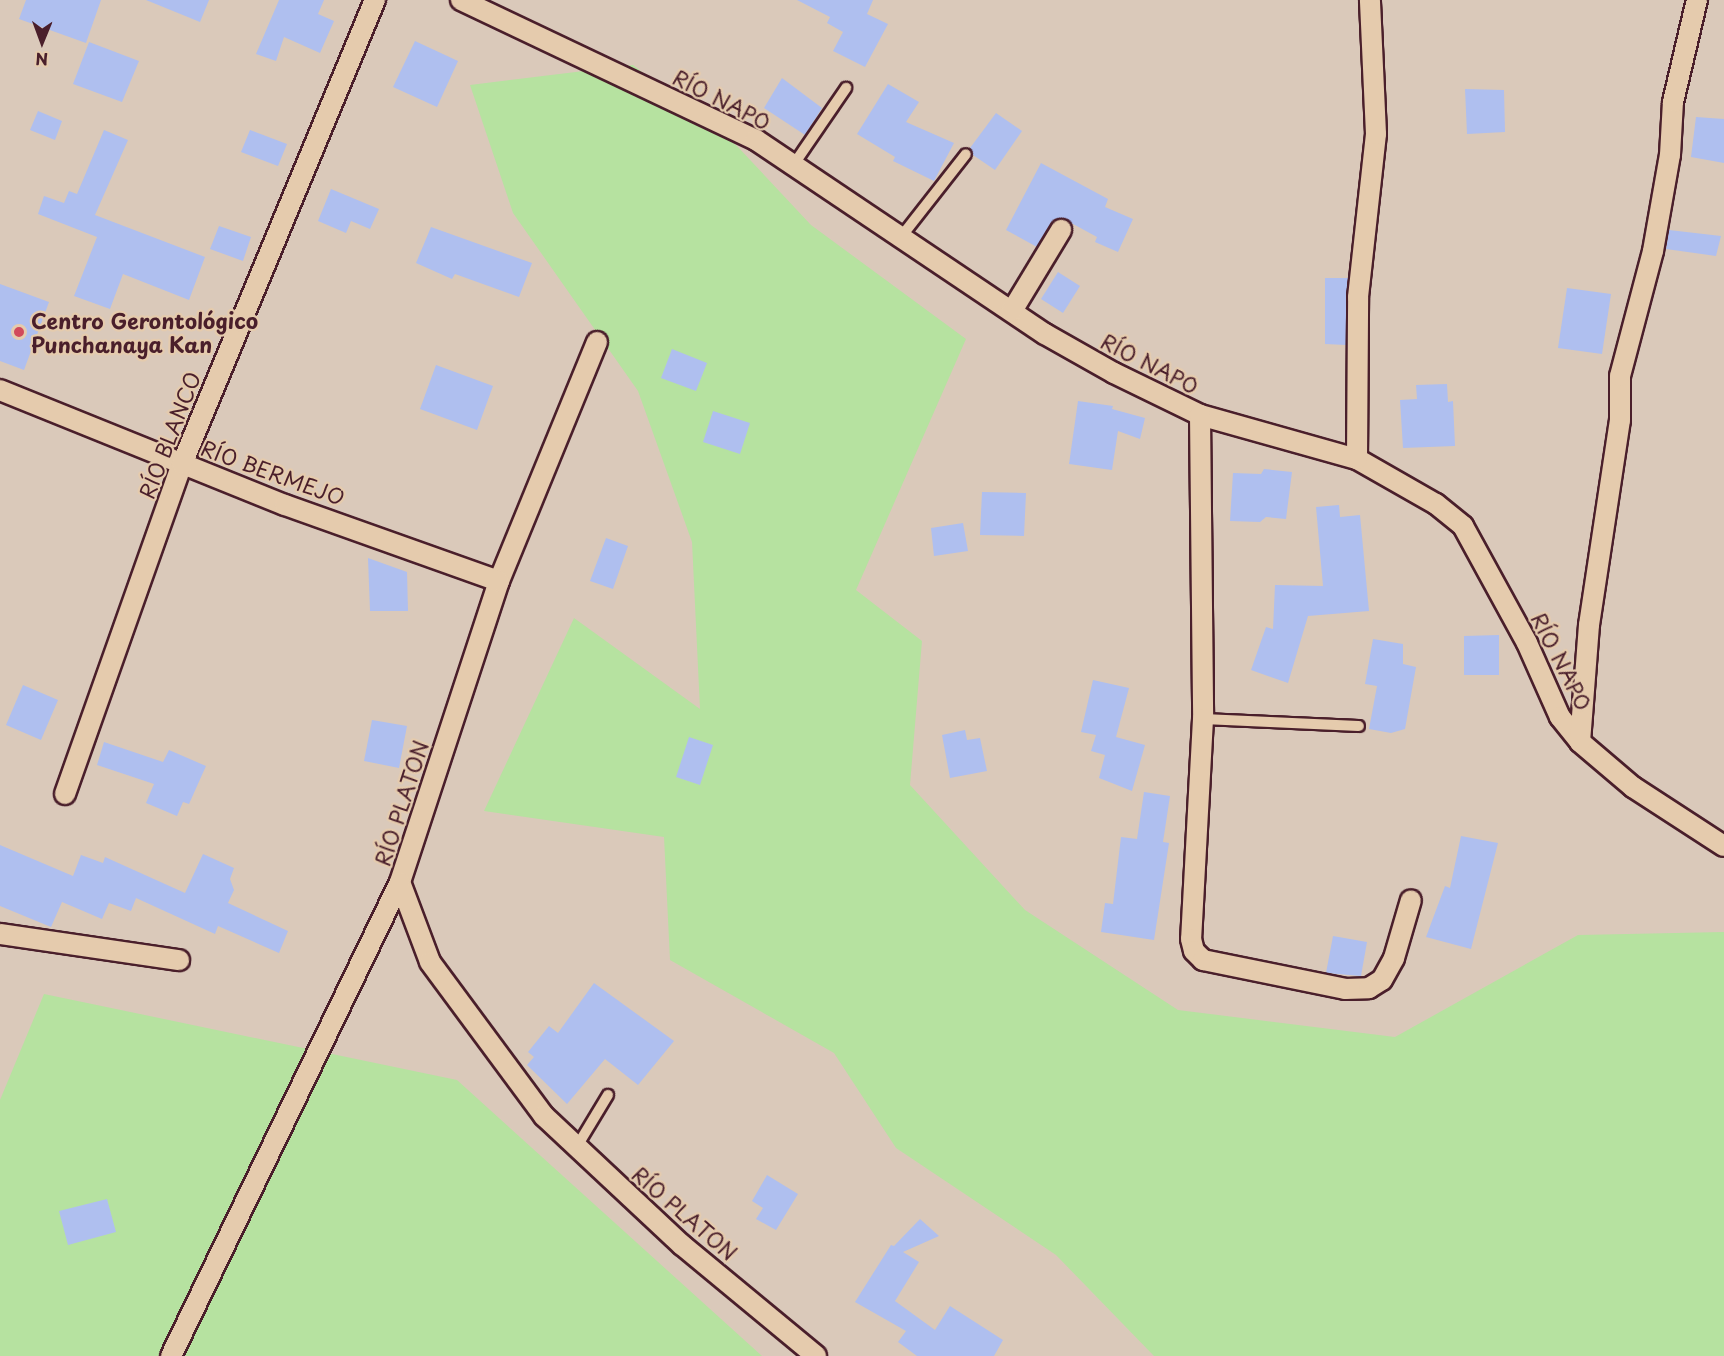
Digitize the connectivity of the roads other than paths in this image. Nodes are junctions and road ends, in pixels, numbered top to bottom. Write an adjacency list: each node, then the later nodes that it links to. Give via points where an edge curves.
1 (375, 0): 15 (street, RÍO BLANCO)
2 (461, 0): 7 (street, RÍO NAPO, via 756,140)
3 (1370, 0): 14 (street, via 1376,134 1358,297)
4 (1697, 0): 19 (street, via 1673,102 1670,155 1653,251 1620,376 1620,420 1589,625)
5 (846, 88): 7 (lane)
6 (966, 154): 9 (lane)
7 (792, 168): 9 (street, RÍO NAPO)
8 (1061, 230): 10 (street)
9 (901, 237): 10 (street, RÍO NAPO)
10 (1012, 311): 13 (street, RÍO NAPO, via 1114,373)
11 (597, 342): 16 (street, RÍO PLATON)
12 (0, 390): 15 (street, RÍO BERMEJO)
13 (1200, 415): 14 (street, RÍO NAPO); 17 (street)
14 (1357, 459): 19 (street, RÍO NAPO, via 1436,504 1463,526 1527,643 1560,717)
15 (182, 464): 16 (street, RÍO BERMEJO); 20 (street, RÍO BLANCO)
16 (499, 581): 22 (street, RÍO PLATON)
17 (1203, 719): 18 (lane); 23 (street, via 1191,939 1194,951 1203,960 1345,989 1369,988 1382,980 1394,958)
18 (1359, 726)
19 (1580, 742): 21 (street, RÍO NAPO, via 1633,788)
20 (65, 794)
21 (1724, 846)
22 (400, 882): 27 (street, RÍO PLATON, via 430,962 544,1116); 28 (street)
23 (1412, 900)
24 (0, 934): 25 (street)
25 (179, 960)
26 (608, 1095): 27 (lane)
27 (576, 1148): 29 (street, RÍO PLATON, via 682,1245)
28 (171, 1356)
29 (816, 1356)

